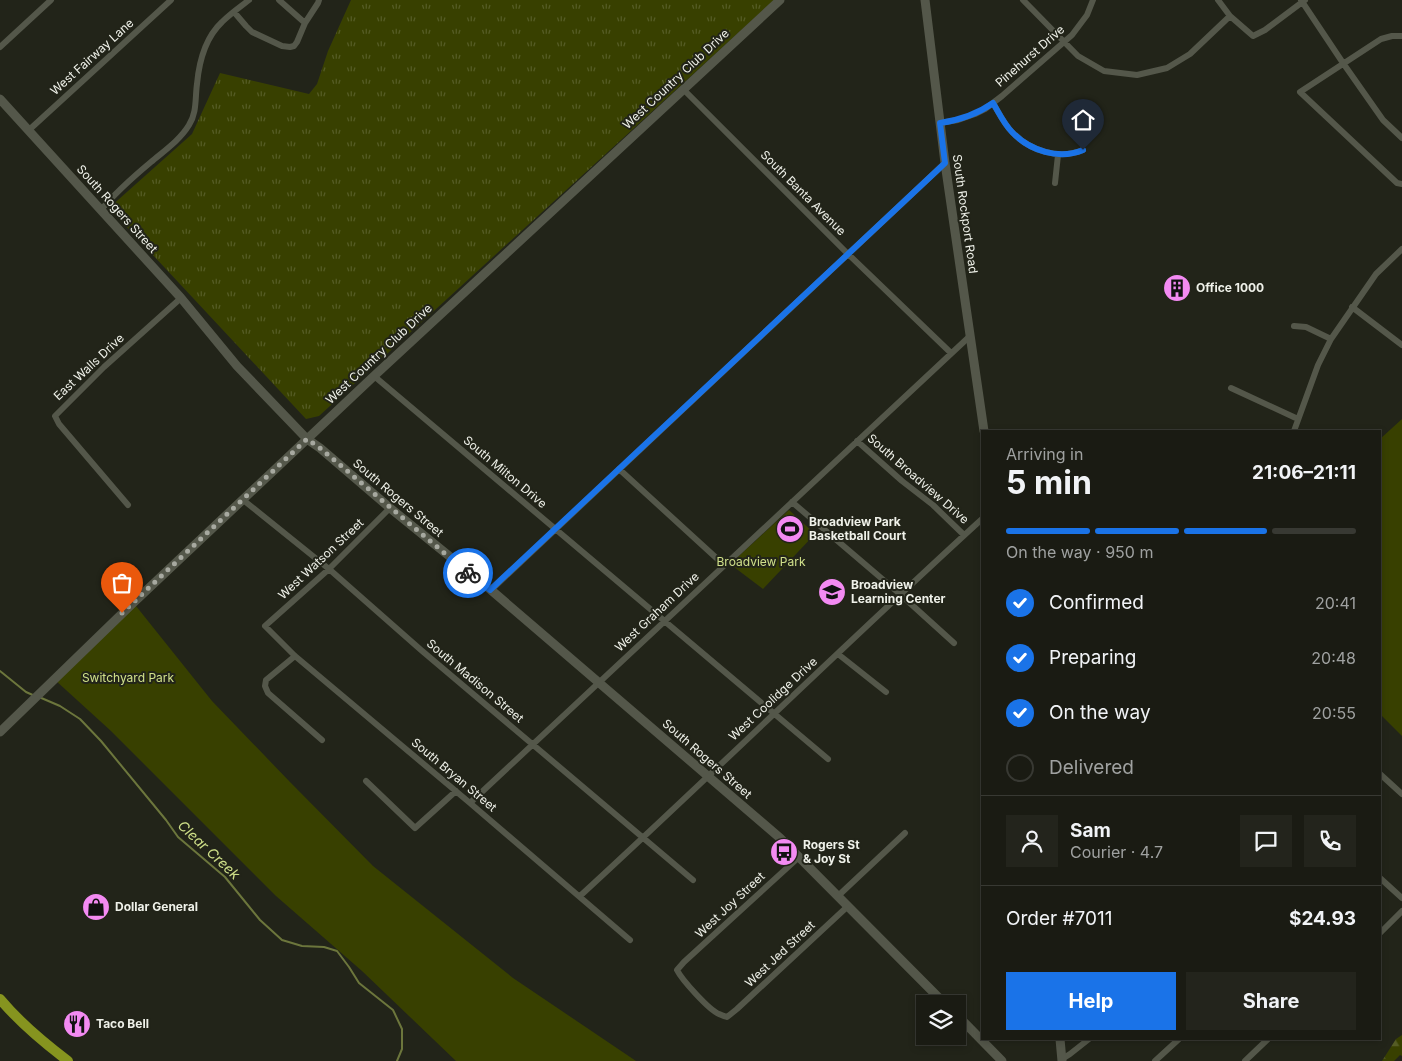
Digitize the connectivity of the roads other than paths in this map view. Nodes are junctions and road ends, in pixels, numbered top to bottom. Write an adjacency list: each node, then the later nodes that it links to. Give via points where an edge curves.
1 (51, 0): 17 (street)
2 (171, 0): 23 (street, West Fairway Lane)
3 (249, 0): 12 (street)
4 (279, 0): 14 (street)
5 (319, 0): 14 (street)
6 (780, 0): 19 (street, West Country Club Drive)
7 (925, 0): 22 (street, South Rockport Road)
8 (1023, 0): 16 (street)
9 (1093, 0): 16 (street, Pinehurst Drive, via 1082,22)
10 (1218, 0): 13 (street)
11 (1302, 1): 13 (street, via 1286,16 1254,36); 18 (street)
12 (234, 12): 14 (street, via 249,29 290,48 297,42); 30 (street, via 214,31 204,48 194,114 188,126 115,193)
13 (1230, 16): 16 (street, via 1190,54 1168,68 1136,75 1104,71 1078,56)
14 (305, 23)
15 (1402, 36): 18 (street, via 1381,39)
16 (1064, 42): 21 (street, Pinehurst Drive)
17 (0, 47)
18 (1343, 63): 24 (street, via 1383,120); 29 (street, via 1300,92 1397,183)
19 (684, 90): 32 (street, South Banta Avenue); 40 (street, West Country Club Drive)
20 (0, 99): 23 (street, South Rogers Street)
21 (993, 103): 22 (street, Pinehurst Drive, via 966,118); 26 (street, via 1018,138)
22 (940, 123): 27 (street, South Rockport Road)
23 (29, 130): 30 (street, South Rogers Street)
24 (1402, 138)
25 (1083, 150): 26 (street)
26 (1058, 155): 28 (street)
27 (945, 163): 32 (street); 36 (street, South Rockport Road)
28 (1055, 183)
29 (1402, 184)
30 (101, 210): 33 (street, South Rogers Street)
31 (1402, 249): 34 (street, via 1376,274)
32 (848, 254): 39 (street, South Banta Avenue); 47 (street)
33 (181, 298): 45 (street, South Rogers Street, via 237,366); 50 (street, East Walls Drive, via 104,367 55,418)
34 (1352, 307): 37 (street); 38 (street)
35 (1294, 326): 37 (street, via 1306,327)
36 (970, 336): 39 (street, West Graham Drive); 43 (street, South Rockport Road)
37 (1331, 339): 42 (street)
38 (1402, 344)
39 (951, 353): 46 (street, West Graham Drive)
40 (374, 376): 45 (street, West Country Club Drive); 53 (street, South Milton Drive)
41 (1231, 388): 42 (street)
42 (1298, 420): 44 (street)
43 (984, 430)
44 (1294, 430)
45 (307, 439): 48 (street, West Country Club Drive); 51 (street, South Rogers Street)
46 (857, 441): 49 (street, West Graham Drive); 54 (street, South Broadview Drive)
47 (619, 468): 53 (street); 55 (street)
48 (242, 499): 56 (street, South Madison Street); 67 (street, West Country Club Drive)
49 (792, 502): 55 (street, West Graham Drive); 58 (street)
50 (128, 505)
51 (390, 508): 56 (street, West Watson Street); 57 (street, South Rogers Street)
52 (981, 520): 54 (street, West Coolidge Drive)
53 (555, 529): 57 (street); 59 (street, South Milton Drive)
54 (964, 535): 58 (street, West Coolidge Drive)
55 (724, 565): 59 (street, West Graham Drive)
56 (329, 569): 60 (street, West Watson Street); 69 (street, South Madison Street)
57 (490, 590): 64 (street, South Rogers Street)
58 (901, 595): 61 (street); 62 (street, West Coolidge Drive)
59 (664, 620): 64 (street, West Graham Drive); 66 (street, South Milton Drive)
60 (265, 626): 63 (street, South Bryan Street)
61 (954, 643)
62 (838, 654): 65 (street); 66 (street, West Coolidge Drive)
63 (295, 656): 68 (street, via 266,680 265,686 268,693); 74 (street, South Bryan Street)
64 (598, 682): 69 (street, West Graham Drive); 72 (street, South Rogers Street)
65 (886, 692)
66 (774, 713): 70 (street, South Milton Drive); 72 (street, West Coolidge Drive)
67 (0, 732)
68 (322, 740)
69 (532, 744): 76 (street, West Graham Drive); 78 (street, South Madison Street)
70 (828, 759)
71 (1381, 775): 75 (street)
72 (708, 776): 78 (street, West Coolidge Drive); 79 (street, South Rogers Street)
73 (366, 781): 74 (street, via 415,828)
74 (456, 791): 76 (street, South Bryan Street)
75 (1402, 794)
76 (470, 803): 82 (street, South Bryan Street)
77 (905, 833): 83 (street)
78 (643, 838): 81 (street, South Madison Street); 82 (street, West Coolidge Drive)
79 (799, 857): 83 (street, South Rogers Street); 91 (street, West Joy Street, via 677,970 710,1007)
80 (1381, 879): 84 (street)
81 (693, 880)
82 (580, 896): 88 (street, South Bryan Street)
83 (838, 896): 85 (street, South Rogers Street)
84 (1402, 898)
85 (848, 906): 89 (street, South Rogers Street); 91 (street, West Jed Street)
86 (1402, 911): 87 (street)
87 (1381, 932)
88 (630, 940)
89 (936, 995)
90 (0, 1000): 100 (main road, via 22,1024)
91 (727, 1017)
92 (966, 1024): 94 (street)
93 (981, 1040): 101 (street)
94 (981, 1040)
95 (1060, 1040): 99 (street)
96 (1088, 1040): 99 (street)
97 (1178, 1040): 102 (street)
98 (1267, 1040): 103 (street)
99 (1062, 1060)
100 (68, 1061)
101 (1002, 1061)
102 (1155, 1061)
103 (1245, 1061)

